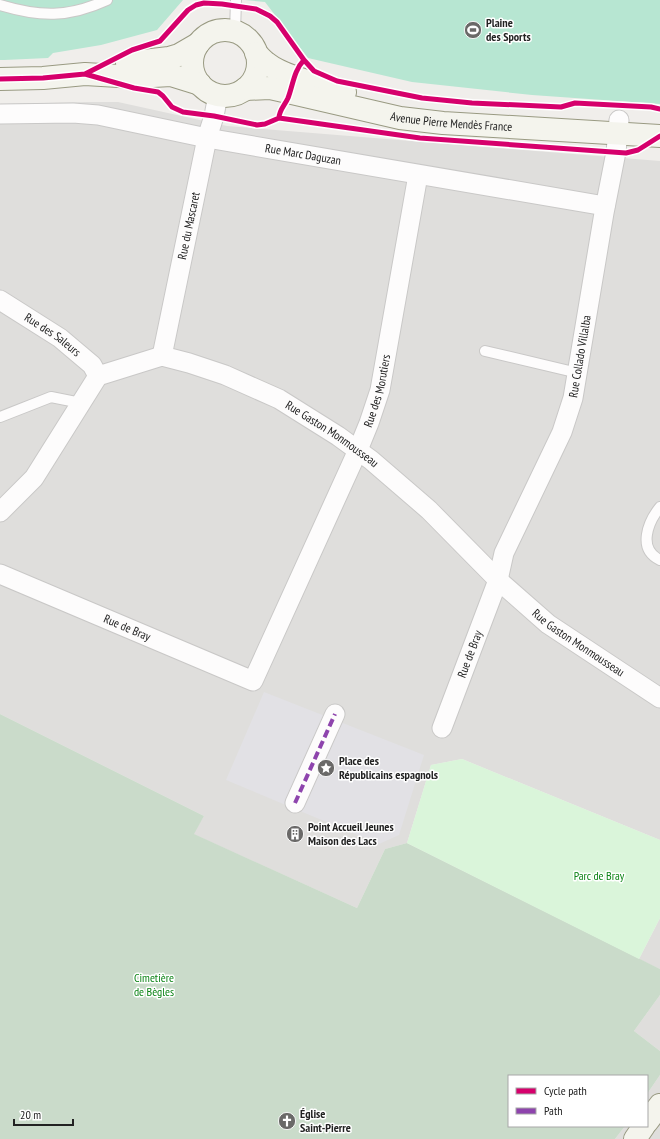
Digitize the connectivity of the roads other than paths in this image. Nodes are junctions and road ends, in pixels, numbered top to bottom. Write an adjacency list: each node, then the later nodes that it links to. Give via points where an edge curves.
1 (107, 0): 3 (lane, via 88,8 49,15)
2 (236, 0): 4 (lane)
3 (0, 5)
4 (235, 32): 5 (street, via 214,32); 6 (street, via 244,36)
5 (198, 44): 7 (street, via 169,58 133,62); 9 (street, via 193,54 194,74)
6 (256, 53): 10 (street, via 256,74); 13 (street, Avenue Pierre Mendès France, via 274,69 334,89 395,104)
7 (84, 74): 8 (street); 9 (street, via 171,75)
8 (0, 79)
9 (209, 89): 10 (street, via 227,96); 15 (street, Rue du Mascaret, via 214,116)
10 (245, 89): 13 (street, Avenue Pierre Mendès France, via 270,88 400,118 443,123)
11 (0, 114): 15 (street, Rue Marc Daguzan, via 98,115)
12 (660, 122): 13 (street, Avenue Pierre Mendès France)
13 (618, 127): 14 (street, Avenue Pierre Mendès France); 17 (street, Rue Collado Villalba, via 616,152)
14 (660, 136)
15 (207, 138): 16 (street, Rue Marc Daguzan); 20 (street, Rue du Mascaret)
16 (418, 175): 17 (street, Rue Marc Daguzan); 25 (street, Rue des Morutiers, via 380,390)
17 (605, 206): 21 (street, Rue Collado Villalba)
18 (0, 300): 22 (street, Rue des Saleurs, via 60,338 92,365)
19 (485, 351): 21 (lane)
20 (162, 356): 22 (street); 25 (street, Rue Gaston Monmousseau, via 225,375 279,399)
21 (578, 373): 30 (street, Rue Collado Villalba, via 562,432 504,552)
22 (98, 376): 23 (street)
23 (82, 403): 24 (lane, via 51,397); 27 (street, via 34,478)
24 (0, 417)
25 (358, 450): 30 (street, Rue Gaston Monmousseau, via 429,510); 31 (street, Rue des Morutiers)
26 (660, 507): 28 (lane, via 648,526 647,541 648,550 653,557)
27 (0, 512)
28 (660, 560)
29 (0, 574): 31 (street, Rue de Bray)
30 (498, 580): 32 (street, Rue Gaston Monmousseau, via 548,624); 34 (street, Rue de Bray)
31 (253, 681)
32 (660, 698)
33 (335, 714): 35 (street)
34 (442, 728)
35 (295, 803)
36 (660, 1105): 37 (street)
37 (648, 1121)
38 (643, 1127): 39 (street)
39 (635, 1139)

